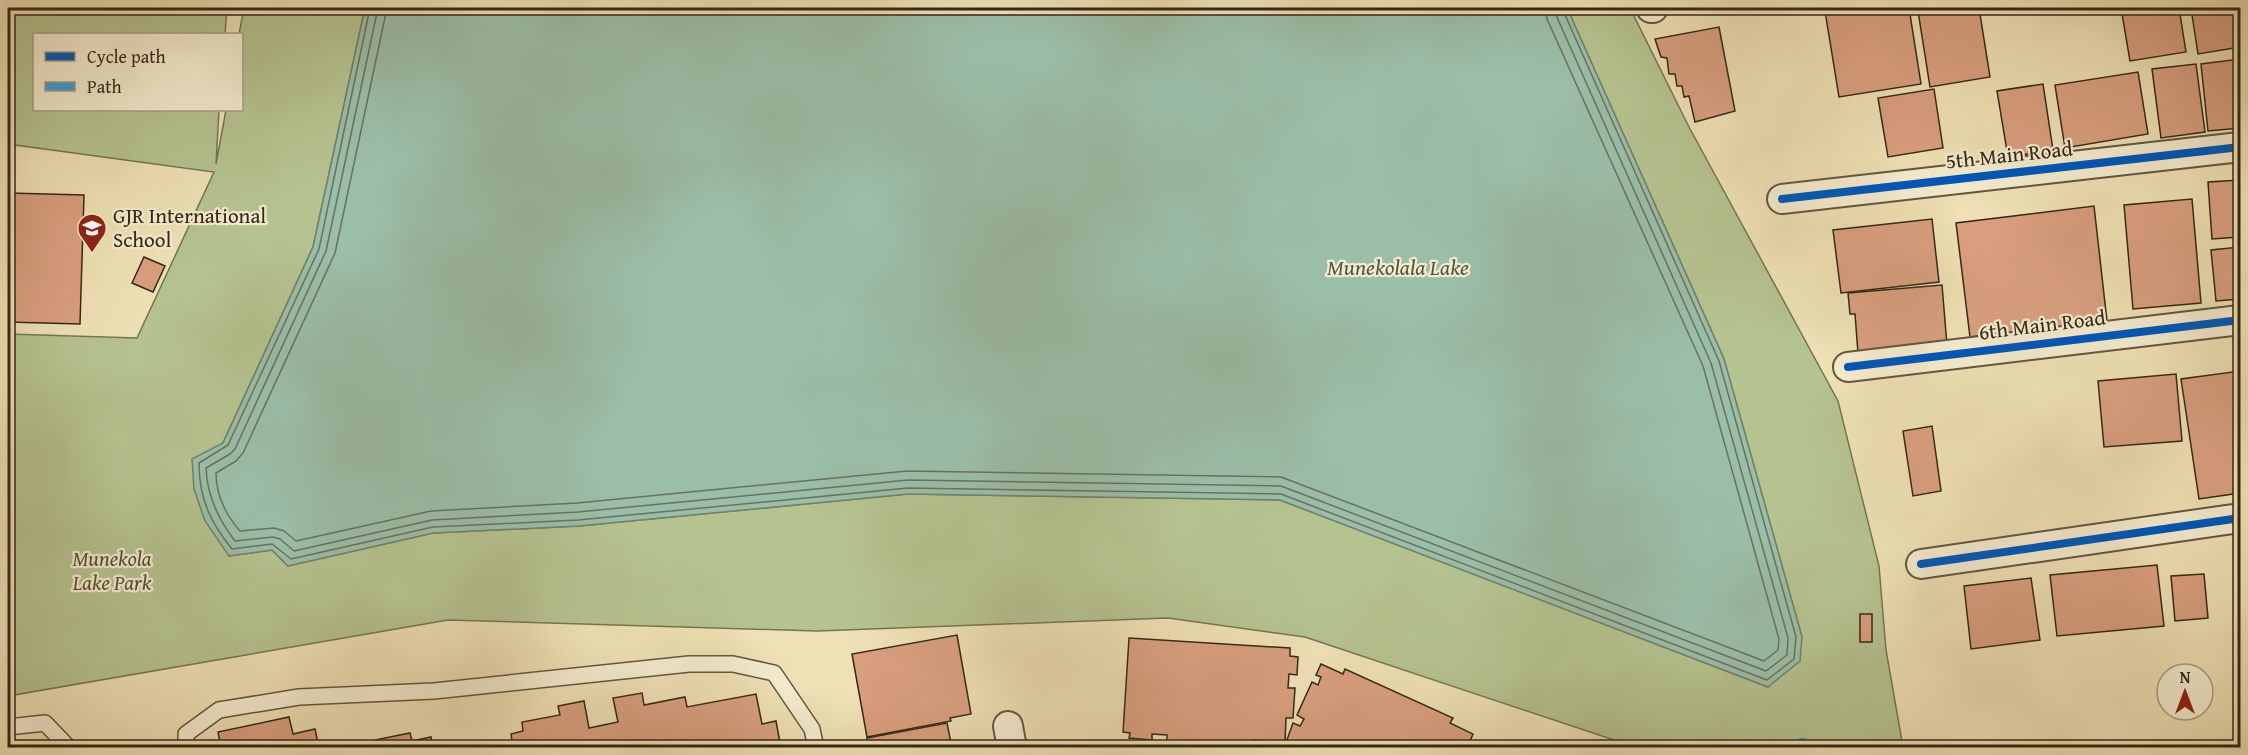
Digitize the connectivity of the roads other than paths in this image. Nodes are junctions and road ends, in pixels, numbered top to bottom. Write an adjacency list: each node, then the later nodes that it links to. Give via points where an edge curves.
1 (2241, 147): 2 (street, 5th Main Road)
2 (1782, 199)
3 (2241, 320): 4 (street, 6th Main Road)
4 (1848, 367)
5 (2241, 518): 6 (street)
6 (1921, 564)
7 (8, 728): 8 (lane, via 45,723)
8 (69, 747)
9 (186, 747): 10 (lane, via 186,734 219,710 299,697 434,691 689,664 733,664 774,673 812,729)
10 (816, 747)

